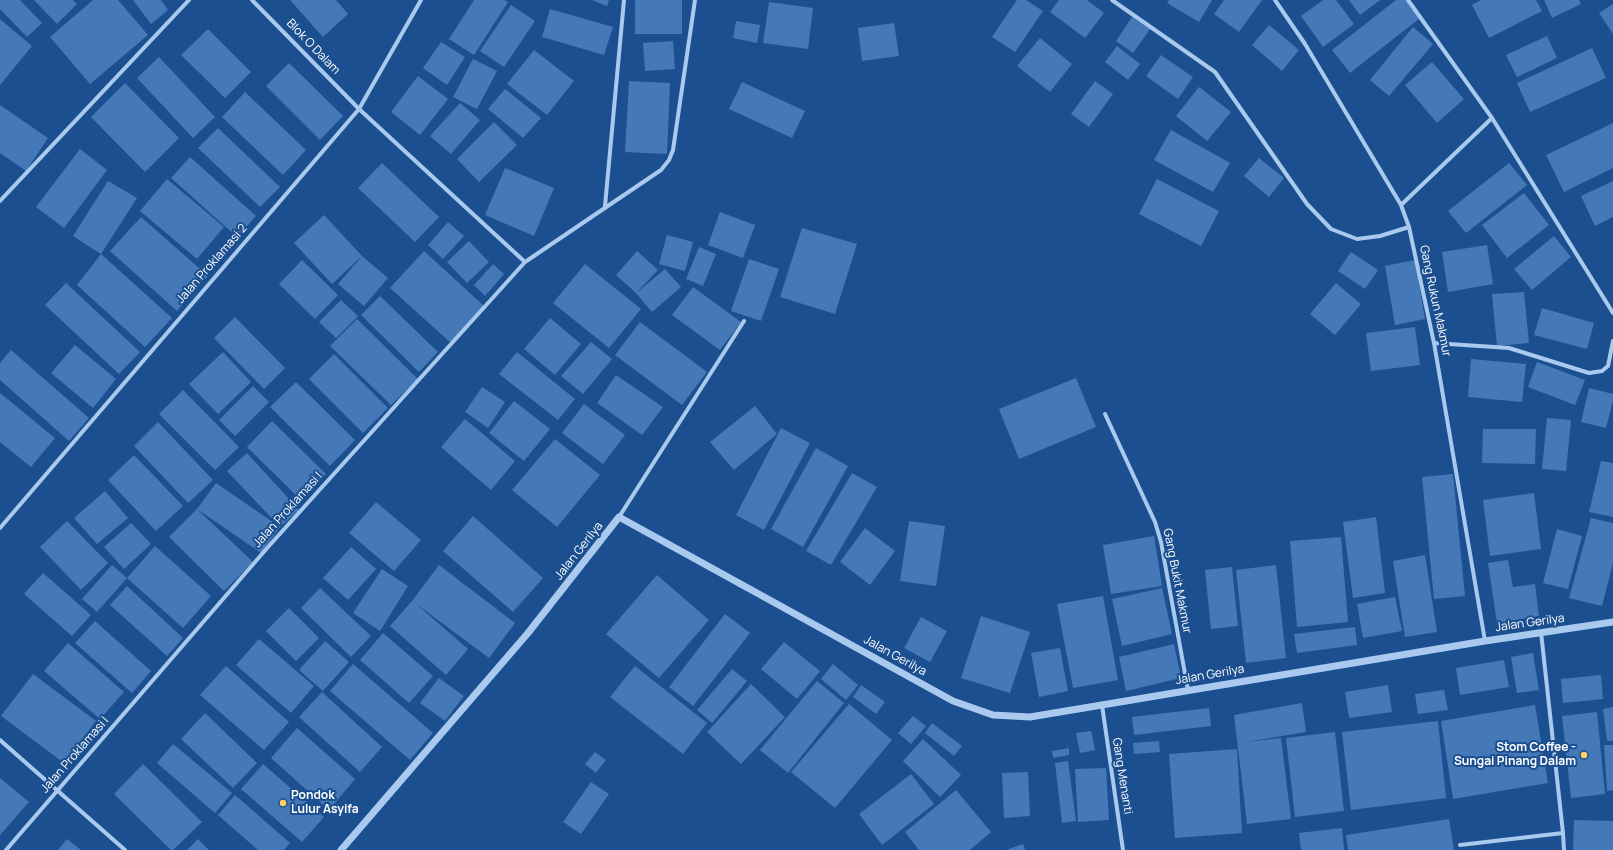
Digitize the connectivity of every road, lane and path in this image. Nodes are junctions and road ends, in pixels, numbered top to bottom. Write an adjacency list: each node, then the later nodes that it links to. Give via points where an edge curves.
1 (189, 0): 11 (street)
2 (252, 0): 9 (street, Blok O Dalam)
3 (421, 0): 9 (street, Jalan Proklamasi 2)
4 (624, 0): 13 (street)
5 (695, 0): 13 (street, Jalan Proklamasi I, via 673,150 661,170)
6 (1112, 0): 14 (street, via 1215,72 1307,204 1331,229 1357,240)
7 (1274, 0): 12 (street, Gang Rukun Makmur, via 1304,44)
8 (1408, 0): 10 (street)
9 (358, 109): 15 (street, Blok O Dalam); 22 (street, Jalan Proklamasi 2)
10 (1492, 118): 12 (street); 16 (street)
11 (0, 201)
12 (1401, 205): 14 (street, Gang Rukun Makmur)
13 (605, 206): 15 (street, Jalan Proklamasi I)
14 (1409, 227): 19 (street, Gang Rukun Makmur)
15 (525, 262): 29 (street, Jalan Proklamasi I, via 268,546)
16 (1613, 313)
17 (744, 320): 21 (street)
18 (1613, 341): 19 (street, via 1608,366 1602,371 1589,373 1509,348)
19 (1434, 343): 25 (street, Gang Rukun Makmur)
20 (1105, 414): 26 (street, Gang Bukit Makmur, via 1155,522 1161,542)
21 (620, 517): 27 (street, Jalan Gerilya, via 953,702 993,715 1030,717); 34 (street, Jalan Gerilya, via 528,633)
22 (0, 528)
23 (1613, 622): 24 (street, Jalan Gerilya)
24 (1541, 632): 25 (street, Jalan Gerilya); 30 (street)
25 (1485, 640): 26 (street, Jalan Gerilya)
26 (1188, 690): 27 (street, Jalan Gerilya)
27 (1102, 705): 35 (street, Gang Menanti)
28 (0, 740): 29 (street)
29 (58, 790): 32 (street, Jalan Proklamasi I); 33 (street)
30 (1563, 833): 31 (street); 36 (street)
31 (1460, 845)
32 (6, 850)
33 (125, 850)
34 (341, 850)
35 (1123, 850)
36 (1564, 850)

